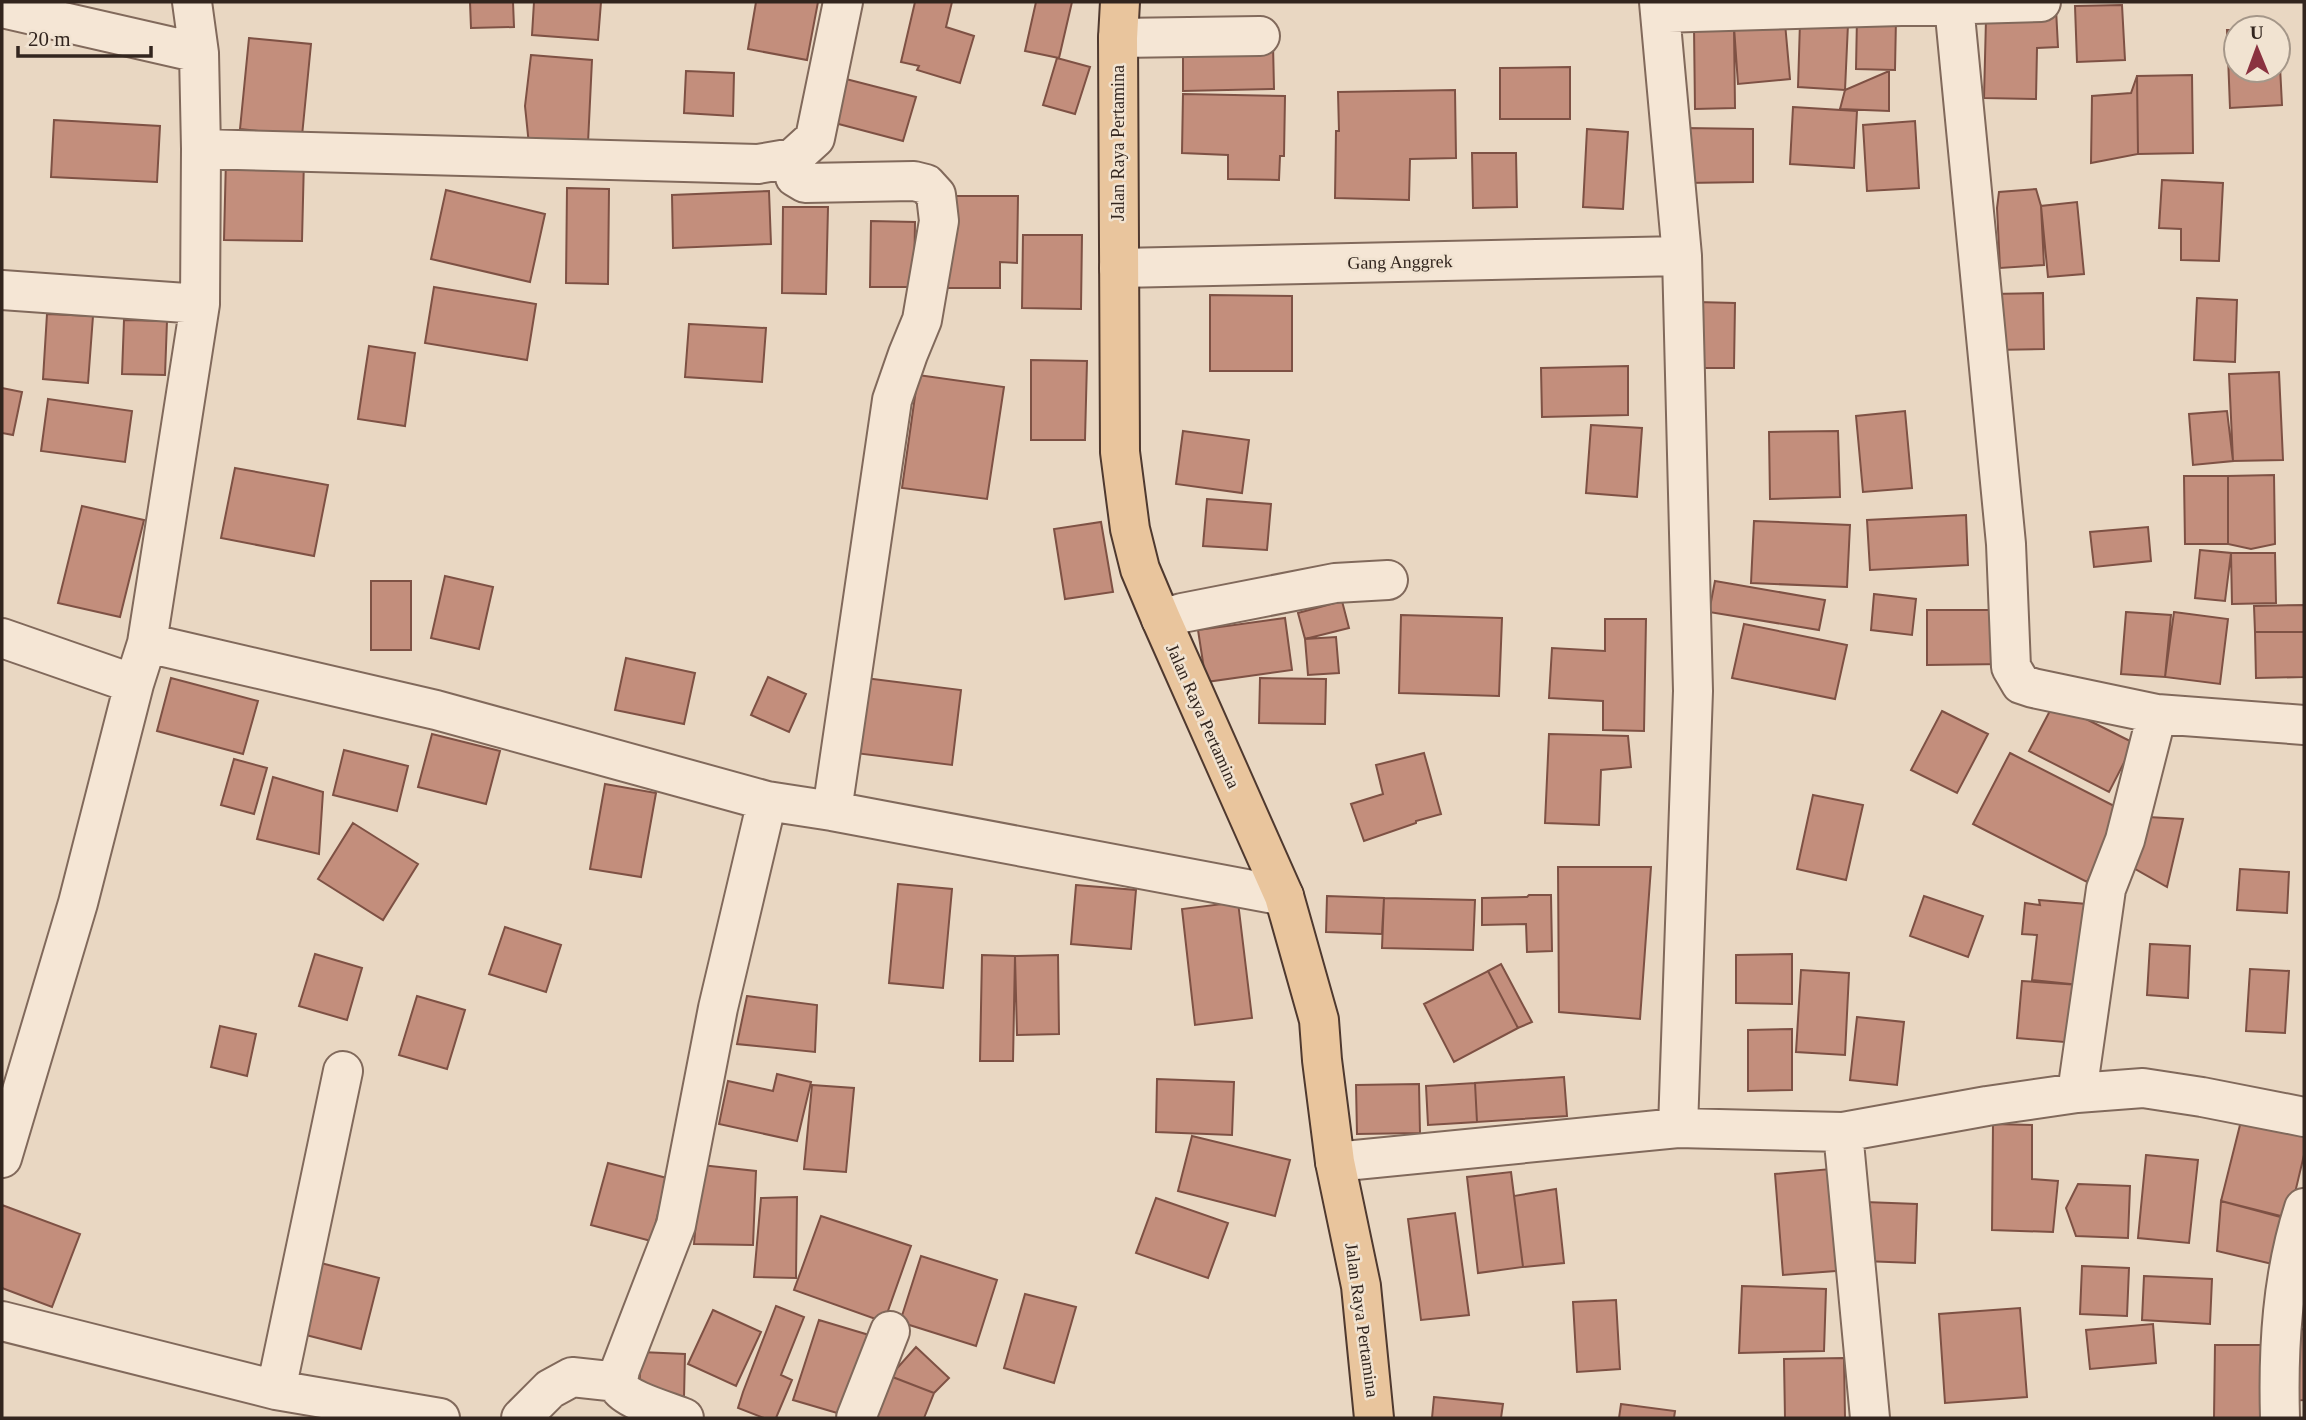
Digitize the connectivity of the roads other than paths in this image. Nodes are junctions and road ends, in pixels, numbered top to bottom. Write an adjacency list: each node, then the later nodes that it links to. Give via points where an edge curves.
1 (192, 2): 9 (street)
2 (843, 2): 11 (street, via 815,138)
3 (2041, 2): 4 (street)
4 (1954, 5): 6 (street); 21 (street, via 2006,544 2011,667 2021,684 2033,688)
5 (2, 8): 9 (street)
6 (1660, 8): 12 (street)
7 (1119, 20): 8 (street); 13 (main road, Jalan Raya Pertamina)
8 (1260, 36)
9 (199, 53): 10 (street)
10 (201, 149): 11 (street, via 758,164); 15 (street)
11 (793, 158): 24 (street, via 795,177 805,183 926,184 936,195 939,221 922,320 892,400)
12 (1682, 256): 13 (street, Gang Anggrek); 29 (street, via 1693,691)
13 (1119, 268): 17 (main road, Jalan Raya Pertamina, via 1120,452 1140,569)
14 (2, 290): 15 (street)
15 (200, 304): 19 (street)
16 (1388, 580): 17 (street, via 1335,583)
17 (1161, 619): 25 (main road, Jalan Raya Pertamina)
18 (2, 638): 20 (street)
19 (147, 643): 20 (street); 23 (street, via 436,710)
20 (134, 684): 31 (street, via 78,903)
21 (2157, 713): 22 (street); 27 (street, via 2124,840 2106,889)
22 (2304, 725)
23 (767, 801): 24 (street); 36 (street, via 718,1009 676,1225)
24 (832, 811): 25 (street)
25 (1284, 896): 32 (main road, Jalan Raya Pertamina, via 1319,1020)
26 (343, 1071): 37 (street)
27 (2077, 1093): 28 (street, via 2143,1088); 30 (street)
28 (2304, 1116)
29 (1678, 1129): 30 (street); 32 (street)
30 (1843, 1132): 43 (street)
31 (2, 1155)
32 (1335, 1162): 42 (main road, Jalan Raya Pertamina, via 1361,1286)
33 (2304, 1208): 44 (street, via 2283,1311)
34 (2, 1321): 37 (street)
35 (890, 1331): 41 (street)
36 (618, 1382): 39 (street, via 572,1377 550,1389); 40 (street, via 627,1395)
37 (276, 1390): 38 (street)
38 (440, 1418)
39 (521, 1418)
40 (684, 1418)
41 (856, 1418)
42 (1374, 1418)
43 (1870, 1418)
44 (2280, 1418)

